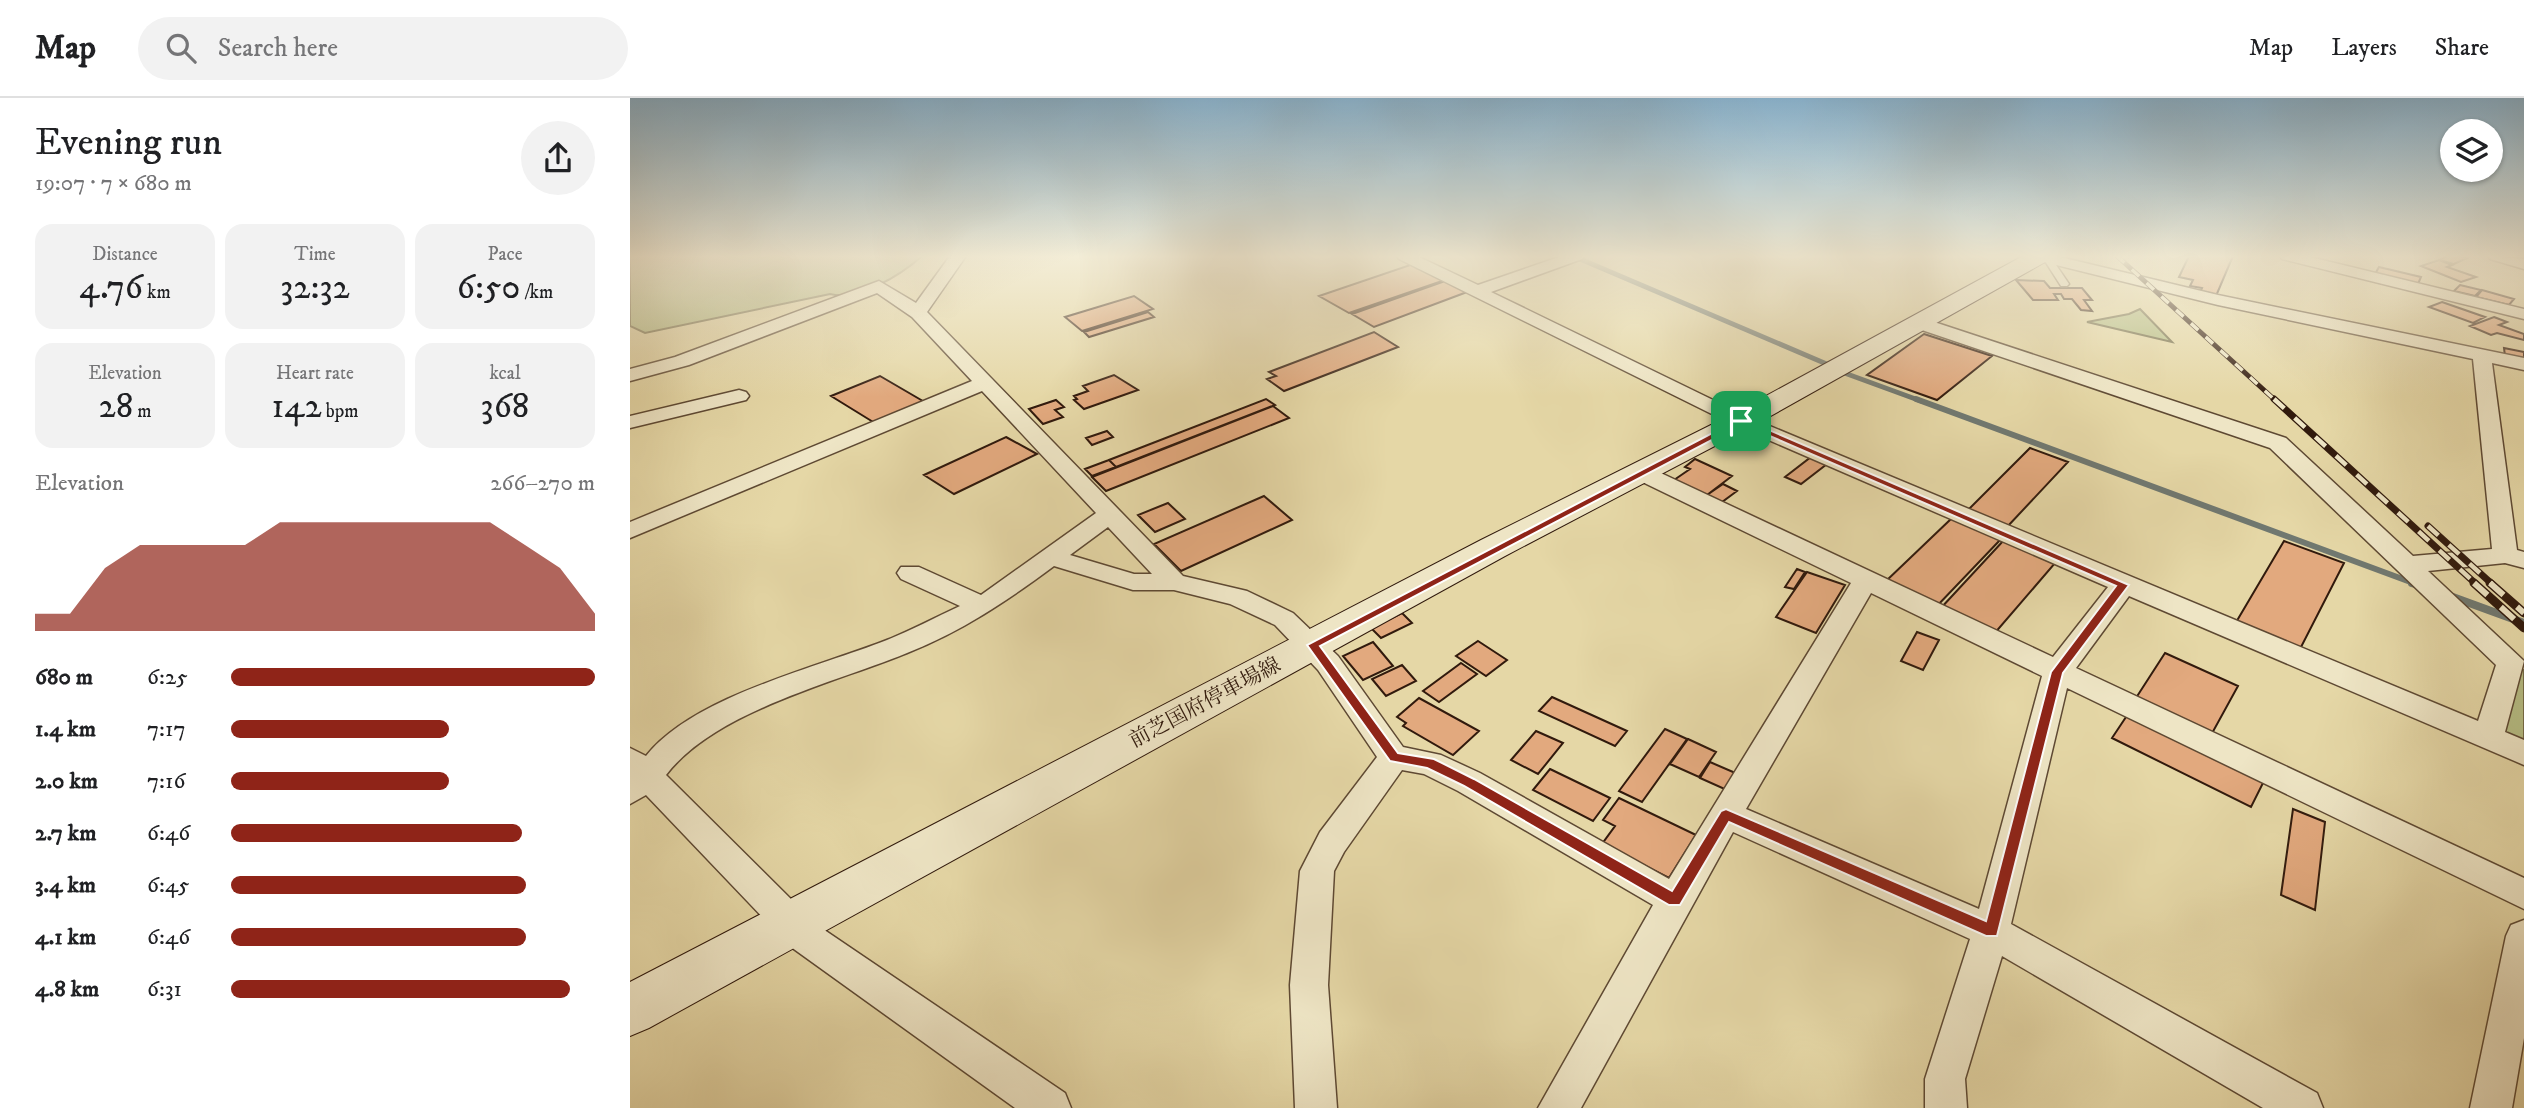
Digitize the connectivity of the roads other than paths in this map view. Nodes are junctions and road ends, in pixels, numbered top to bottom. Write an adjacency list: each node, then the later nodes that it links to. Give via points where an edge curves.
1 (834, 303): 13 (street, via 682,361)
2 (904, 303): 8 (street)
3 (925, 303): 8 (street)
4 (1502, 303): 16 (street)
5 (1955, 303): 10 (main road, 前芝国府停車場線)
6 (2233, 303): 11 (street)
7 (2489, 303): 9 (street)
8 (918, 313): 14 (street)
9 (2524, 314)
10 (1919, 323): 16 (main road, 前芝国府停車場線); 23 (street, via 2278,443)
11 (2482, 356): 12 (street); 22 (street)
12 (2524, 364)
13 (630, 375)
14 (985, 383): 19 (street); 20 (street)
15 (739, 396): 17 (street)
16 (1741, 421): 18 (main road, 前芝国府停車場線); 27 (street)
17 (630, 422)
18 (1640, 472): 25 (street); 29 (main road, 前芝国府停車場線)
19 (1110, 514): 21 (street); 26 (street)
20 (630, 531)
21 (1050, 557): 26 (street, via 1133,582); 28 (street)
22 (2515, 557): 23 (street)
23 (2406, 565): 31 (street, via 2511,663)
24 (910, 573): 28 (street)
25 (1866, 580): 30 (street); 35 (street)
26 (1174, 582): 29 (street, via 1238,597 1284,619)
27 (2123, 585): 30 (street); 31 (street)
28 (983, 606): 34 (street, via 899,646 719,717)
29 (1313, 645): 33 (street); 38 (main road, 前芝国府停車場線)
30 (2057, 672): 36 (street); 39 (street)
31 (2488, 738): 32 (street)
32 (2524, 754)
33 (1394, 757): 37 (street, via 1430,763 1469,782); 43 (street, via 1332,842 1317,871 1309,985)
34 (636, 776): 38 (street)
35 (1726, 815): 37 (street); 39 (street)
36 (2524, 894)
37 (1675, 900): 44 (street)
38 (794, 924): 41 (main road, 前芝国府停車場線); 42 (street, via 804,936)
39 (1991, 931): 45 (street, via 1945,1079); 46 (street)
40 (2524, 936): 47 (street)
41 (630, 1010)
42 (1050, 1108)
43 (1316, 1108)
44 (1559, 1108)
45 (1946, 1108)
46 (2301, 1108)
47 (2491, 1108)

